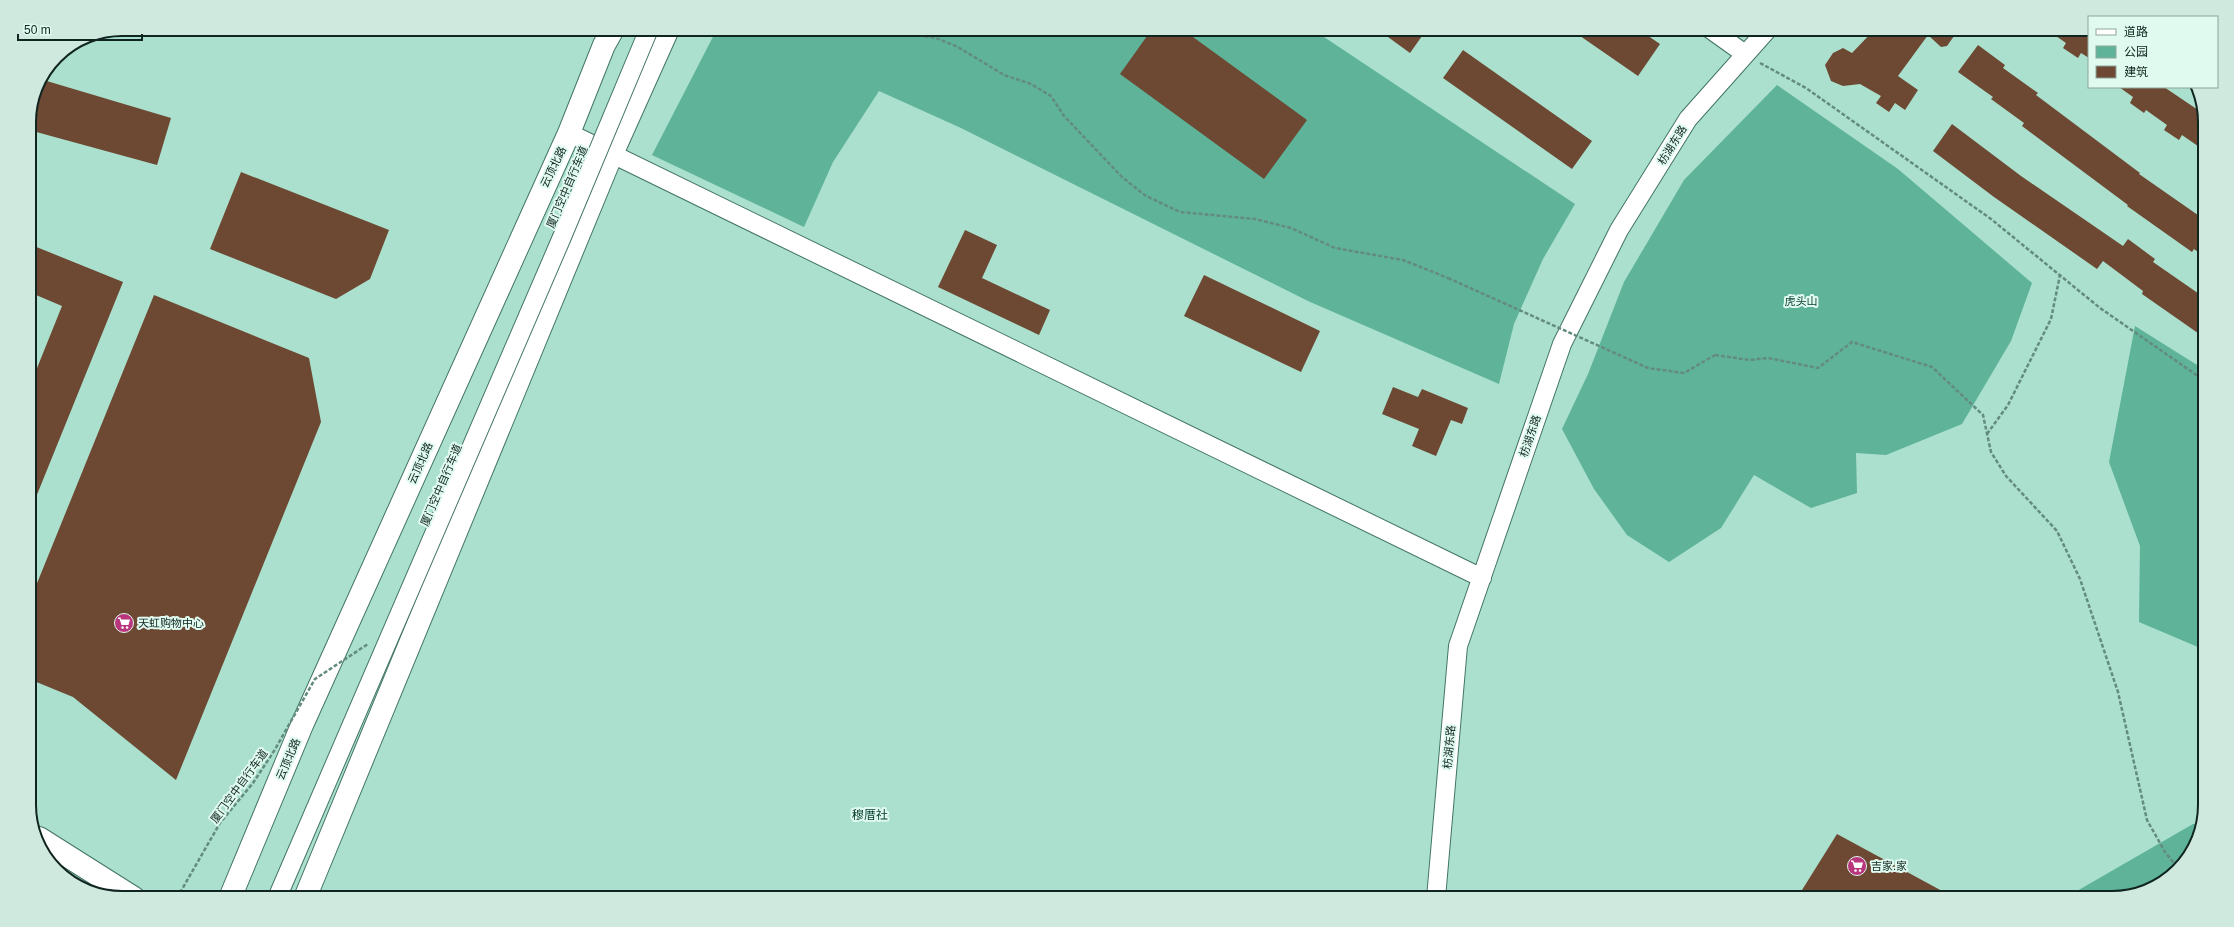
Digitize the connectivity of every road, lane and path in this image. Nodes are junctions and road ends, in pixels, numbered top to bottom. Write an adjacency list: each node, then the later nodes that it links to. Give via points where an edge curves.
1 (609, 36): 8 (main road, 云顶北路)
2 (646, 36): 20 (street, bridge)
3 (665, 36): 9 (main road)
4 (919, 36): 12 (path, bridge, via 958,47 1004,75 1031,84 1050,96 1064,116 1122,177 1146,196 1180,212 1255,219 1291,228 1335,248 1403,260 1648,368 1684,373 1715,355 1750,360 1768,358 1818,368 1852,342 1932,367 1983,415)
5 (1720, 36): 7 (street)
6 (1762, 36): 7 (street, 枋湖东路)
7 (1745, 54): 10 (path, via 1806,88 1990,220); 13 (street, 枋湖东路, via 1688,119 1619,230 1562,344)
8 (569, 133): 9 (street); 19 (main road, 云顶北路, via 305,717)
9 (612, 154): 13 (street); 21 (main road)
10 (2060, 275): 11 (path, via 2100,308); 12 (path, via 2050,319 2008,405)
11 (2198, 376)
12 (1987, 434): 16 (path, via 1991,452 2006,476 2057,531 2080,579 2118,692 2147,820)
13 (1482, 578): 22 (street, 枋湖东路, via 1458,646)
14 (370, 642): 18 (path, 厦门空中自行车道, bridge, via 315,679 274,751 253,783 220,823)
15 (44, 841): 17 (main road)
16 (2174, 865)
17 (123, 891)
18 (181, 891)
19 (233, 891)
20 (280, 891)
21 (308, 891)
22 (1437, 891)

